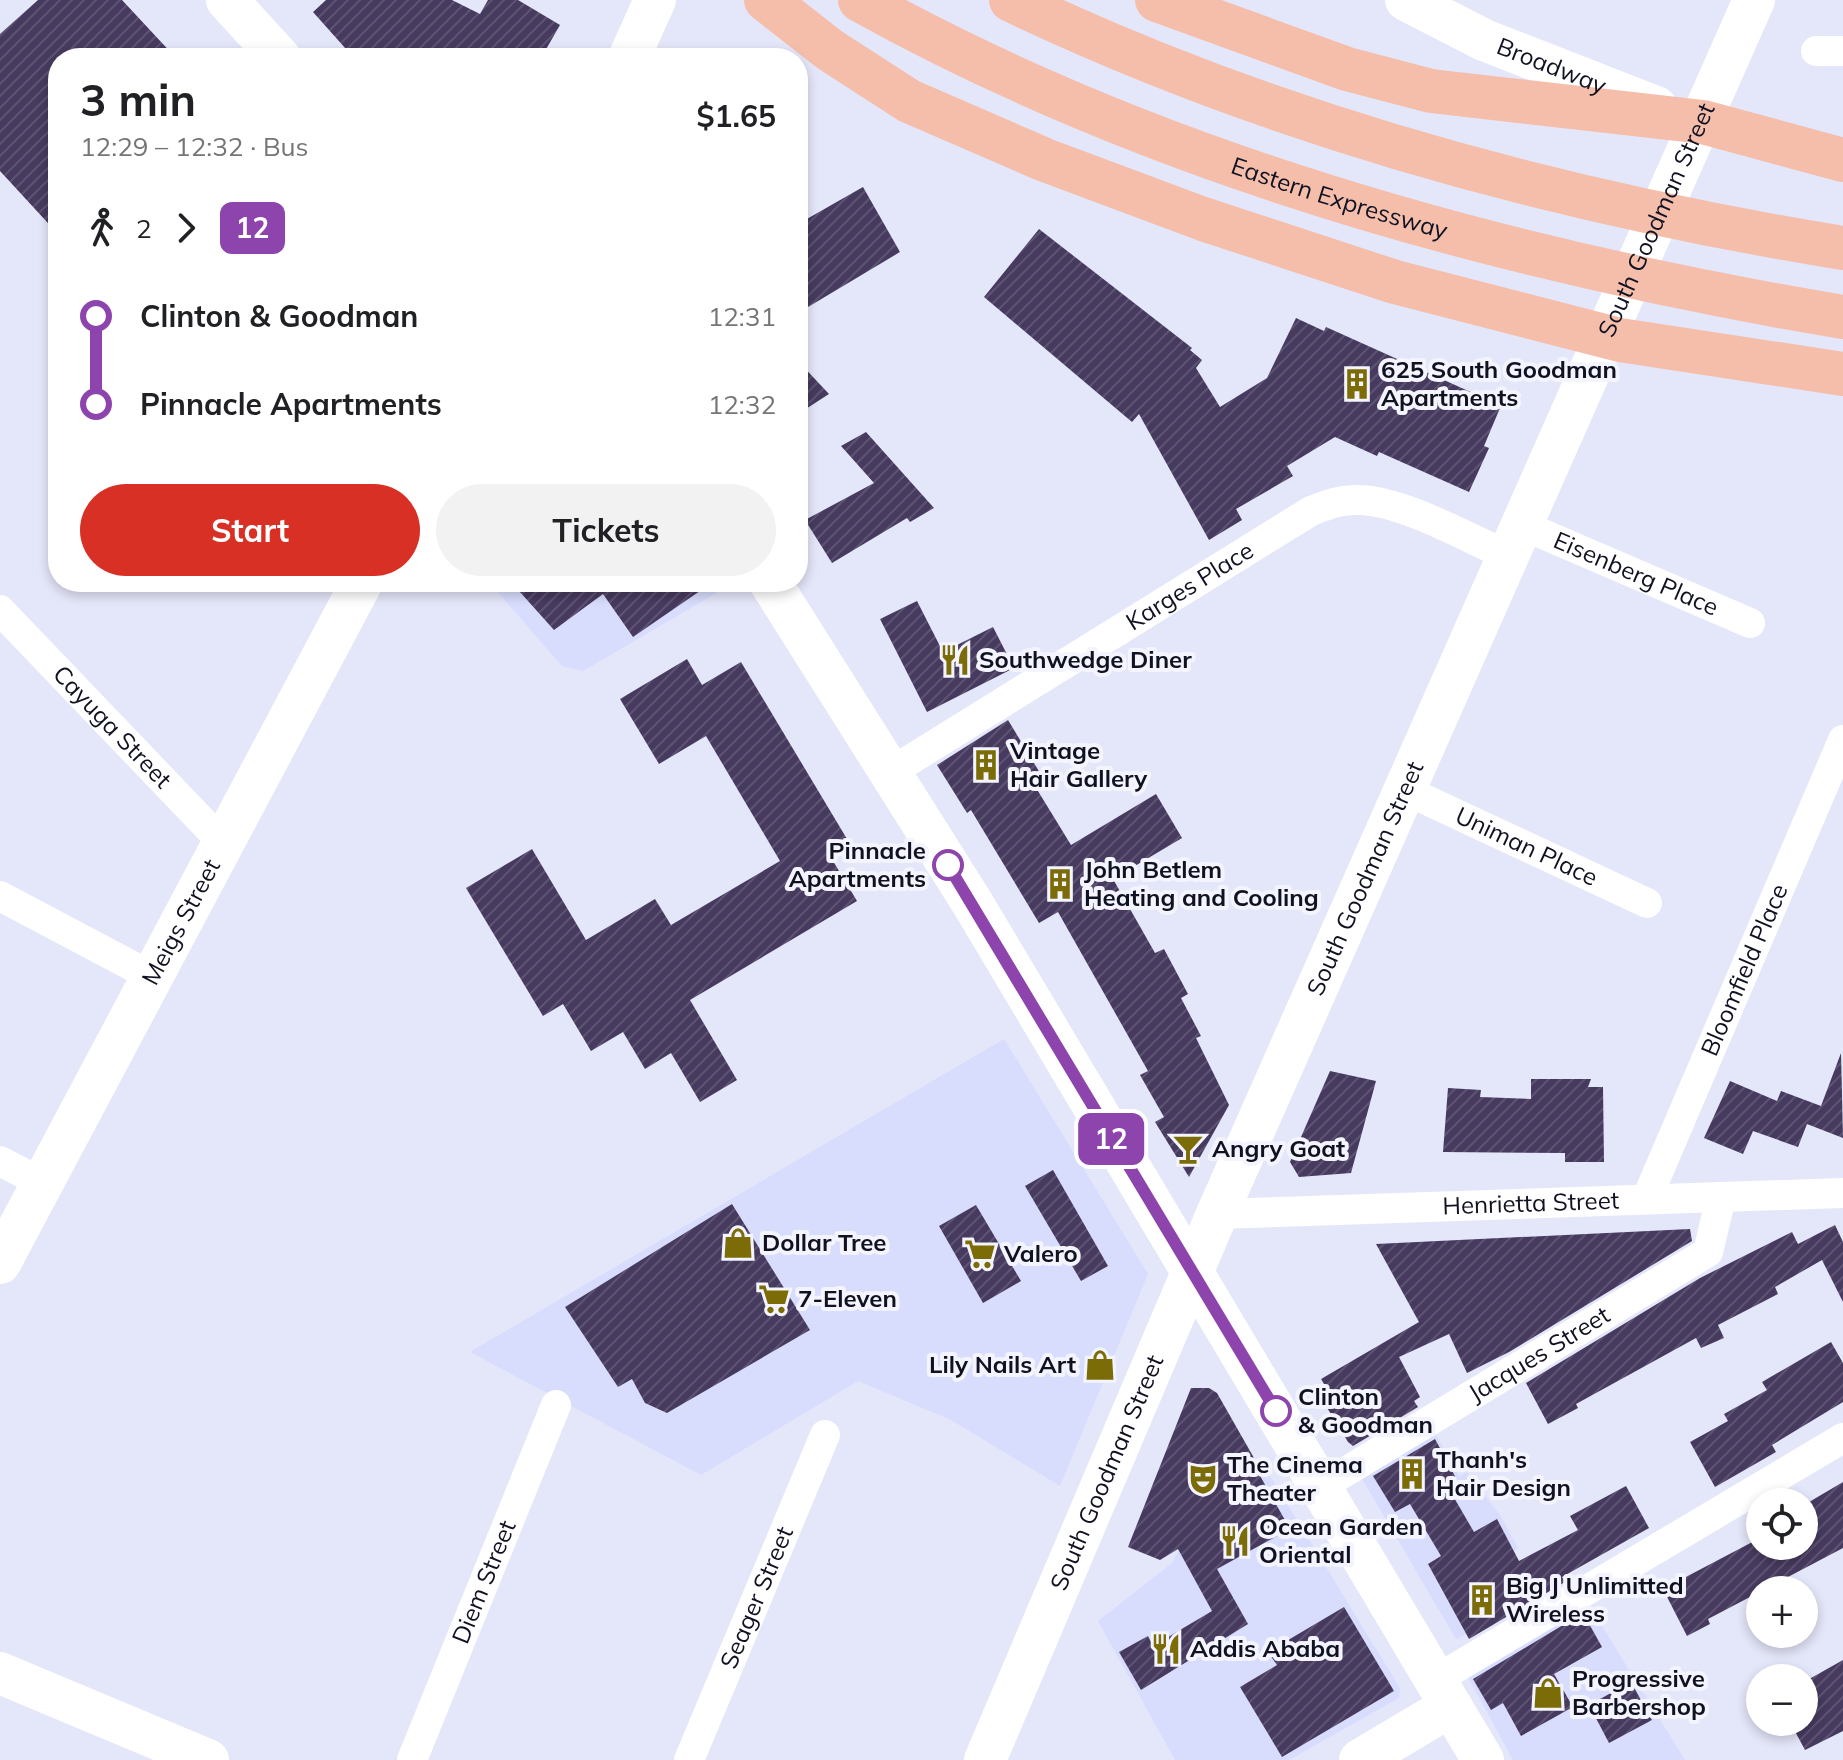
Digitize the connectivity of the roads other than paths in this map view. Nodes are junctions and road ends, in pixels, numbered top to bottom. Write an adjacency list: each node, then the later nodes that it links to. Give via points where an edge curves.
1 (227, 0): 9 (street)
2 (766, 0): 15 (highway, via 909,101 1060,166 1373,275)
3 (860, 0): 14 (highway, Eastern Expressway, via 1080,106 1317,191 1636,277)
4 (1011, 0): 13 (highway, via 1186,74 1392,144 1647,211)
5 (1157, 0): 11 (highway, via 1335,65 1431,91)
6 (1406, 0): 11 (street, Broadway, via 1534,61)
7 (1754, 0): 11 (street, South Goodman Street)
8 (654, 4): 10 (street)
9 (271, 48)
10 (634, 48)
11 (1703, 122): 12 (highway); 15 (street, South Goodman Street)
12 (1843, 160)
13 (1843, 248)
14 (1843, 317)
15 (1610, 328): 16 (highway); 17 (street, South Goodman Street)
16 (1843, 374)
17 (1516, 541): 21 (street, Eisenberg Place); 23 (street, Karges Place, via 1360,500 1311,511); 24 (street, South Goodman Street)
18 (357, 592): 25 (street, Meigs Street)
19 (776, 592): 23 (street)
20 (0, 610): 25 (street, Cayuga Street)
21 (1750, 623)
22 (1843, 740): 33 (street, Bloomfield Place)
23 (889, 773): 36 (street)
24 (1405, 790): 27 (street, Uniman Place); 34 (street, South Goodman Street)
25 (224, 844): 28 (street, Meigs Street)
26 (0, 896): 28 (street)
27 (1647, 903)
28 (151, 976): 30 (street, Meigs Street)
29 (0, 1161): 30 (street)
30 (44, 1184): 35 (street, Meigs Street)
31 (1843, 1193): 32 (street, Henrietta Street)
32 (1721, 1197): 33 (street, Henrietta Street); 40 (street, Jacques Street, via 1708,1252)
33 (1647, 1198): 34 (street, Henrietta Street)
34 (1217, 1214): 36 (street, South Goodman Street)
35 (0, 1263)
36 (1192, 1273): 40 (street); 46 (street, South Goodman Street)
37 (556, 1405): 44 (street, Diem Street)
38 (825, 1435): 45 (street, Seager Street)
39 (1843, 1438): 42 (street)
40 (1322, 1486): 42 (street)
41 (0, 1673): 43 (street)
42 (1444, 1693): 47 (street); 48 (street)
43 (208, 1760)
44 (412, 1760)
45 (689, 1760)
46 (985, 1760)
47 (1360, 1760)
48 (1483, 1760)

